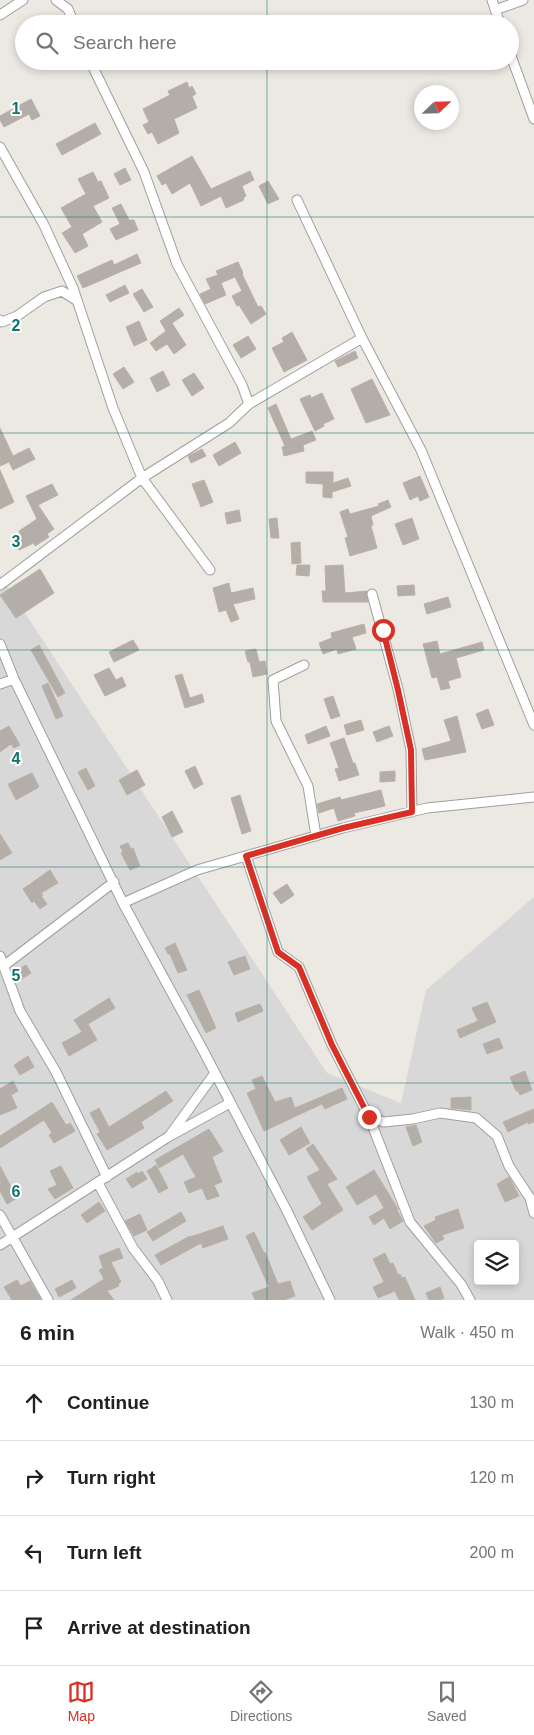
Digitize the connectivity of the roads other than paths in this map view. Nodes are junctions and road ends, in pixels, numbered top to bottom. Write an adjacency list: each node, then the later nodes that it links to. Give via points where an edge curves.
1 (23, 0): 6 (street)
2 (56, 0): 7 (street)
3 (492, 0): 5 (street)
4 (523, 0): 5 (street)
5 (495, 10): 8 (street)
6 (0, 15)
7 (70, 15)
8 (497, 15)
9 (94, 70): 17 (street, via 144,172 177,264)
10 (516, 70): 11 (street)
11 (534, 119)
12 (0, 147): 14 (street, via 44,225)
13 (297, 200): 16 (street)
14 (76, 300): 15 (street, via 62,291 44,297 17,316); 18 (street, via 113,408)
15 (0, 320)
16 (362, 338): 17 (street); 26 (street, via 421,450)
17 (249, 404): 18 (street, via 229,422)
18 (142, 478): 19 (street); 20 (street)
19 (210, 570)
20 (0, 585)
21 (372, 594): 28 (street, via 411,750)
22 (0, 644): 24 (street)
23 (304, 665): 29 (street, via 273,680 276,721 308,786)
24 (14, 679): 25 (street); 31 (street)
25 (0, 684)
26 (534, 725)
27 (534, 797): 28 (street)
28 (412, 812): 29 (street)
29 (316, 836): 30 (street)
30 (246, 856): 32 (street, via 197,870); 37 (street, via 278,952 299,967 332,1045)
31 (114, 882): 32 (street); 34 (street)
32 (124, 903): 35 (street)
33 (0, 956): 34 (street)
34 (5, 965): 39 (street, via 20,1011 56,1072)
35 (214, 1073): 36 (street); 38 (street)
36 (230, 1103): 38 (street); 47 (street)
37 (369, 1117): 41 (street, via 384,1122 440,1113 476,1118 498,1136 509,1166 530,1198); 48 (street, via 410,1222 461,1284)
38 (168, 1137): 39 (street)
39 (107, 1177): 40 (street)
40 (98, 1183): 43 (street); 46 (street, via 133,1248 158,1281)
41 (534, 1212)
42 (0, 1214): 43 (street)
43 (12, 1237): 44 (street); 45 (street)
44 (0, 1245)
45 (48, 1300)
46 (167, 1300)
47 (330, 1300)
48 (470, 1300)

